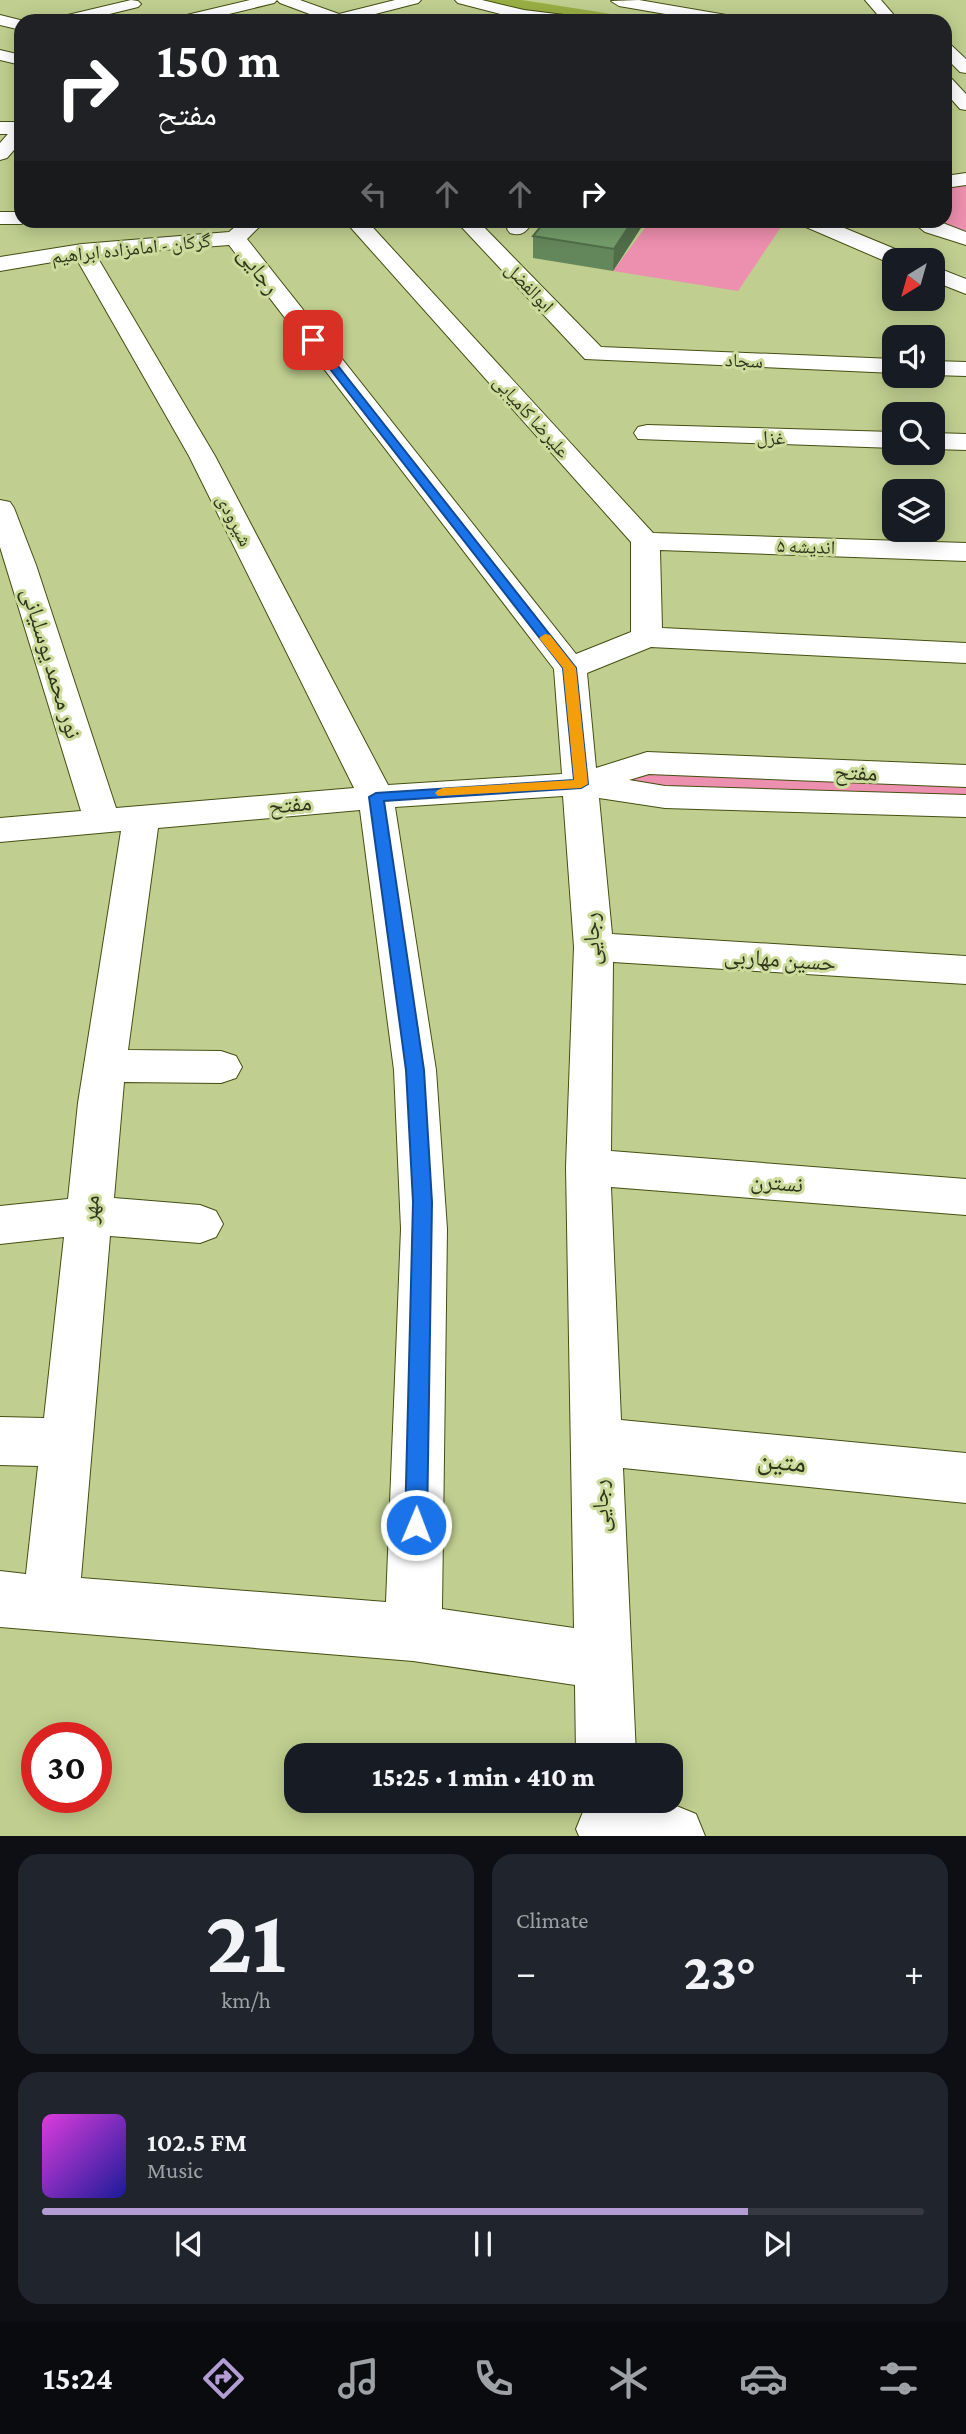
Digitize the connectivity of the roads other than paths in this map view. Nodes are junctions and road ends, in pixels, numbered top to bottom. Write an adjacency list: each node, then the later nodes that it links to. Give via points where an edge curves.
1 (285, 0): 15 (street)
2 (413, 0): 16 (street)
3 (463, 0): 17 (street)
4 (522, 0): 11 (street)
5 (873, 0): 19 (street)
6 (257, 1): 14 (street)
7 (619, 1): 18 (street)
8 (57, 3): 10 (street)
9 (134, 4): 10 (street)
10 (98, 12): 12 (street); 13 (street)
11 (592, 13)
12 (90, 14)
13 (104, 14)
14 (203, 14)
15 (319, 14)
16 (358, 14)
17 (520, 14)
18 (692, 14)
19 (885, 14)
20 (952, 55): 21 (street)
21 (966, 68)
22 (14, 138): 23 (street)
23 (0, 154)
24 (361, 228): 44 (street, علیرضا کامیابی)
25 (473, 228): 35 (street, ابوالفضل)
26 (825, 228): 31 (street)
27 (936, 228): 29 (street)
28 (246, 230): 30 (street, گرکان - امامزاده ابراهیم); 48 (street, رجایی)
29 (961, 240)
30 (82, 250): 32 (street, گرکان - امامزاده ابراهیم); 51 (street, شیرودی, via 202,456)
31 (882, 252)
32 (0, 264)
33 (945, 278): 34 (street)
34 (966, 286)
35 (594, 354): 36 (street, سجاد)
36 (882, 366)
37 (945, 368): 38 (street)
38 (966, 369)
39 (648, 433): 40 (street, غزل)
40 (882, 440)
41 (945, 441): 42 (street)
42 (966, 442)
43 (0, 508): 53 (street, نور محمد یوسلیانی)
44 (645, 541): 45 (street, اندیشه ۵); 46 (street)
45 (966, 552)
46 (647, 637): 47 (street); 48 (street)
47 (966, 653)
48 (570, 668): 50 (street, رجایی)
49 (966, 776): 50 (street, مفتح, via 647,763)
50 (581, 784): 51 (street, مفتح); 52 (street, مفتح, via 665,797); 55 (street, رجایی)
51 (376, 797): 53 (street, مفتح); 69 (street, شیرودی, via 415,1070 424,1229)
52 (966, 806)
53 (121, 818): 54 (street, مفتح); 57 (street, مهر)
54 (0, 830)
55 (594, 947): 56 (street, حسین مهاربی); 59 (street, رجایی)
56 (966, 971)
57 (106, 1066): 58 (street); 61 (street, مهر)
58 (221, 1067)
59 (588, 1167): 60 (street, نسترن); 65 (street, رجایی)
60 (966, 1198)
61 (89, 1215): 62 (street); 63 (street); 66 (street, مهر)
62 (200, 1224)
63 (0, 1225)
64 (0, 1441): 66 (street)
65 (598, 1442): 67 (street, متین); 70 (street, رجایی)
66 (68, 1443): 68 (street, مهر)
67 (966, 1478)
68 (26, 1602): 69 (street)
69 (413, 1633): 70 (street)
70 (604, 1661): 71 (street, رجایی)
71 (606, 1743)
72 (607, 1822): 73 (street)
73 (674, 1836)

